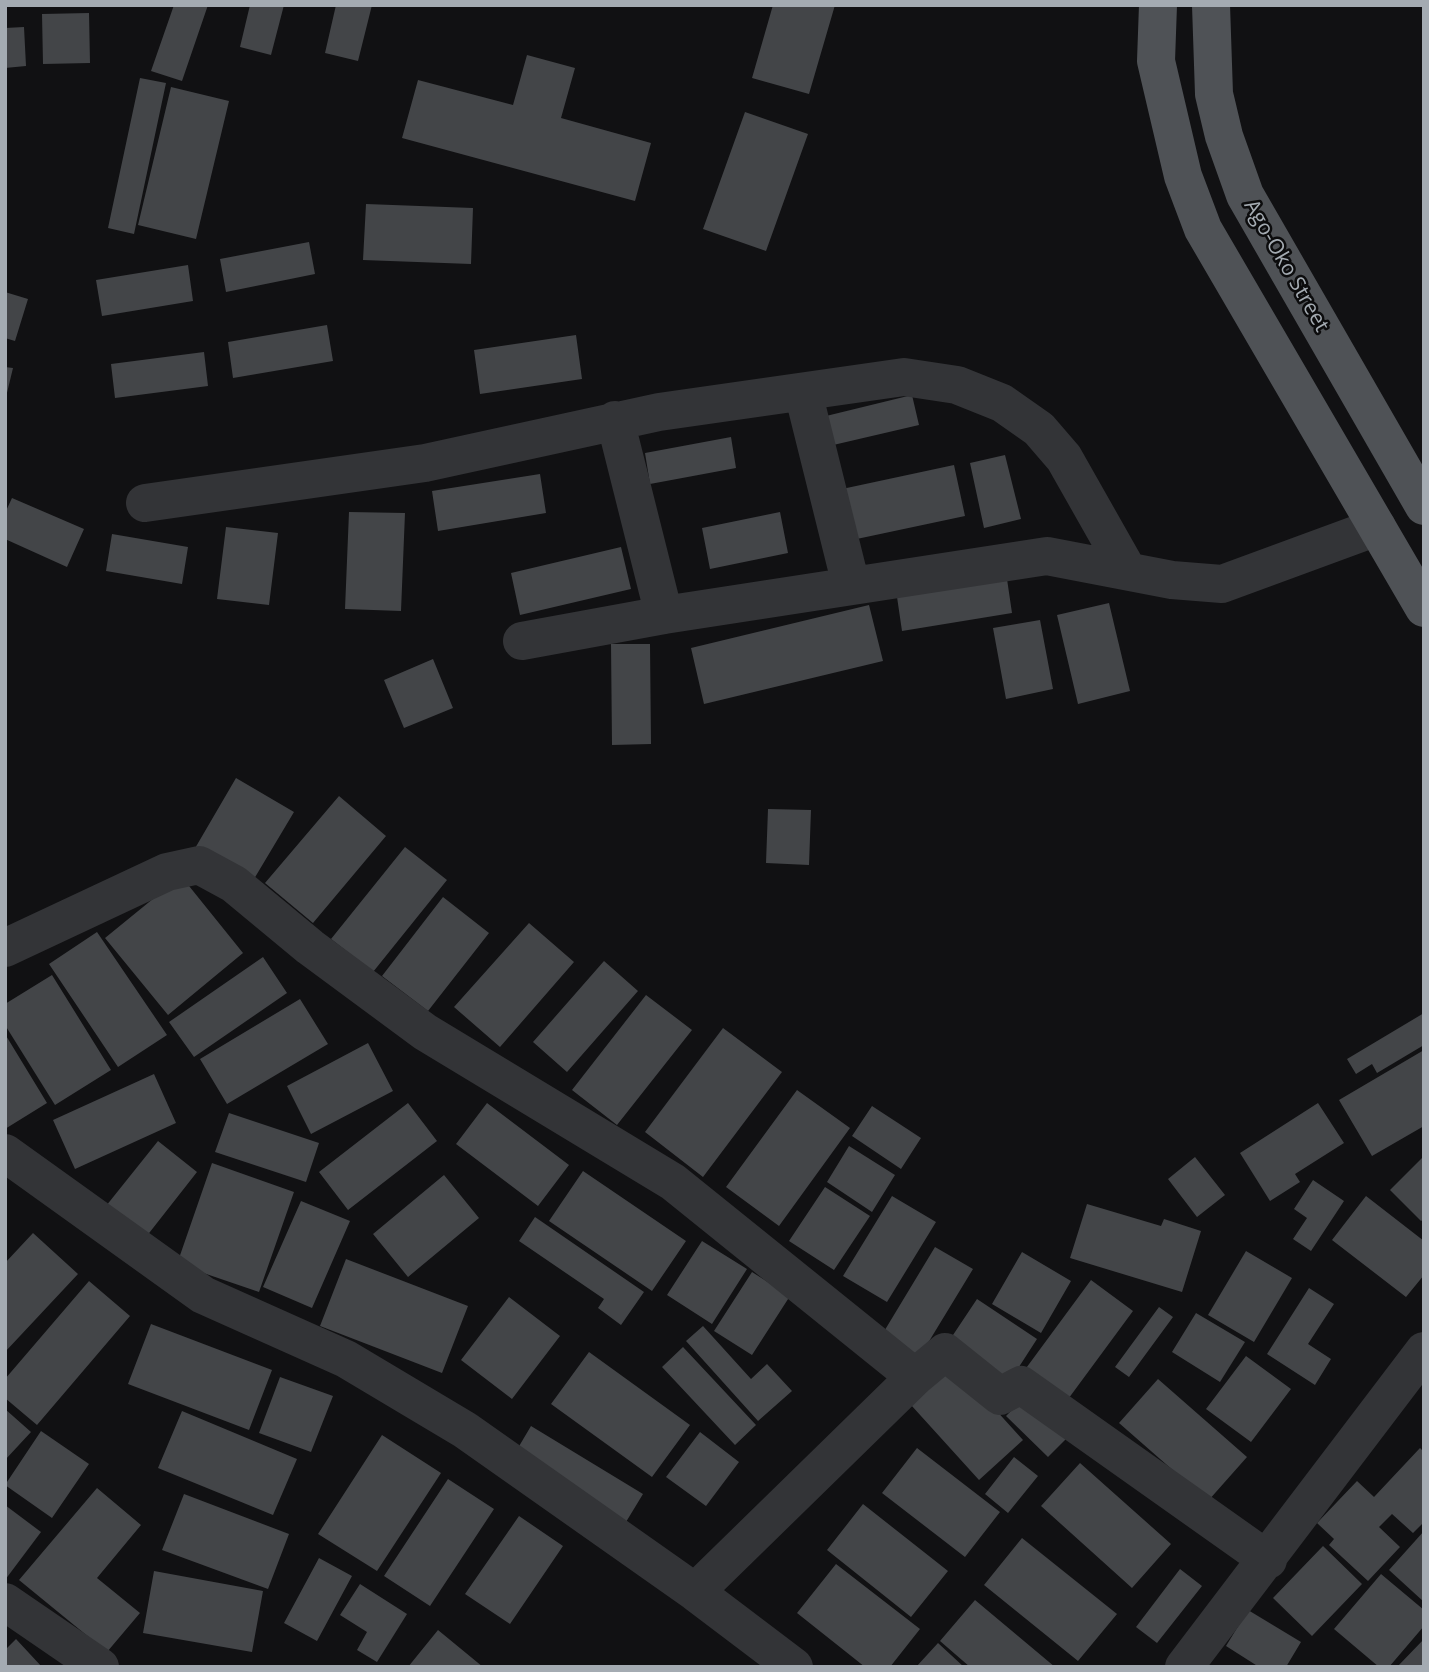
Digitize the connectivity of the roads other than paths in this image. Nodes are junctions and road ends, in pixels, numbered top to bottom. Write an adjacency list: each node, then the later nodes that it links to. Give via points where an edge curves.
1 (1158, 5): 7 (main road, via 1156,61 1183,176 1203,229)
2 (1211, 5): 6 (main road, Ago-Oko Street, via 1214,93 1245,195)
3 (803, 392): 4 (street); 8 (street, via 904,377 957,385 1002,403 1039,429 1064,458); 9 (street)
4 (615, 420): 5 (street, via 425,463); 11 (street)
5 (145, 503)
6 (1424, 506)
7 (1377, 527): 8 (street, via 1222,584); 10 (main road)
8 (1128, 571): 9 (street, via 1046,556)
9 (851, 585): 11 (street)
10 (1424, 608)
11 (664, 615): 12 (street)
12 (522, 641)
13 (5, 948): 16 (street, via 167,872 199,865 233,884 425,1032 673,1182)
14 (5, 1153): 18 (street, via 203,1295 346,1359 453,1423)
15 (1424, 1351): 17 (street)
16 (915, 1377): 17 (street, via 946,1352 1000,1396 1021,1385); 18 (street)
17 (1268, 1560): 22 (street)
18 (695, 1592): 21 (street)
19 (5, 1601): 20 (street)
20 (100, 1667)
21 (794, 1667)
22 (1184, 1667)

